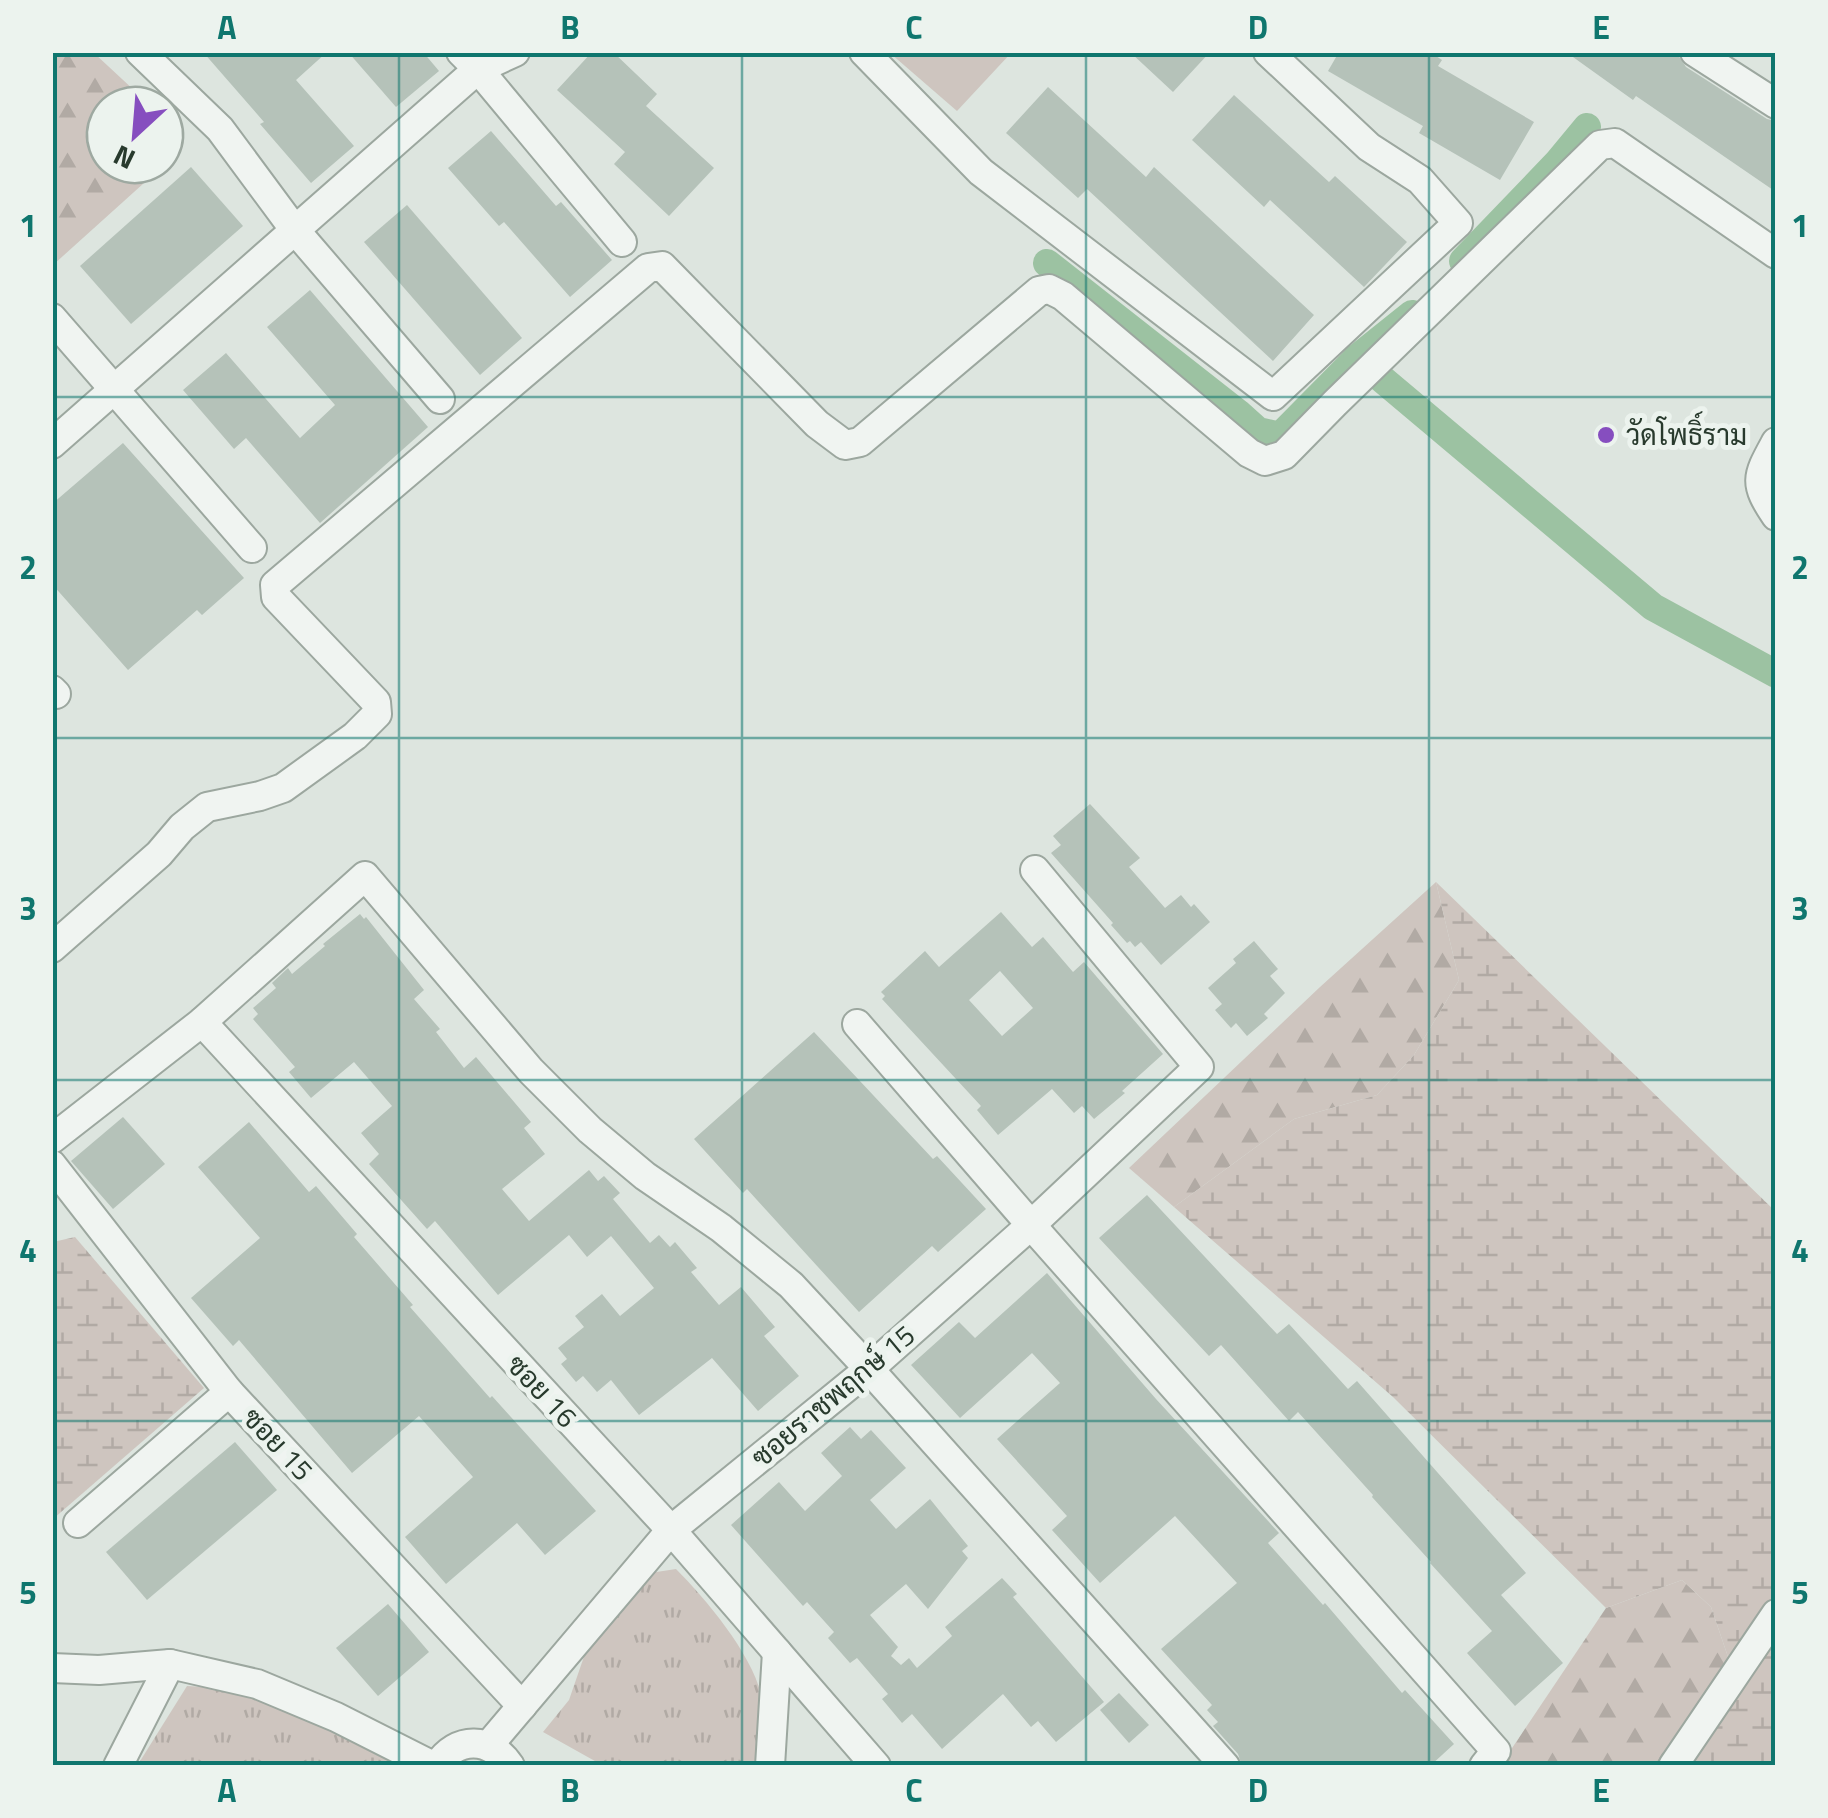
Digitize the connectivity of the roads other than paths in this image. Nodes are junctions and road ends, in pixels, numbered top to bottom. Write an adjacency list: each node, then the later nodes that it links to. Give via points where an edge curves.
1 (140, 52): 8 (street, via 220,129)
2 (516, 52): 6 (street)
3 (864, 52): 4 (street, via 981,172 1273,396 1458,223 1420,180 1370,147)
4 (1268, 52)
5 (1695, 52): 7 (street)
6 (469, 61): 8 (street); 9 (street)
7 (1776, 104)
8 (294, 228): 12 (street); 13 (street)
9 (622, 242)
10 (1776, 254): 19 (street, via 1615,143 1600,145 1284,456 1265,461 1049,289 860,442 845,445 662,266 648,268 275,585 276,597 376,702 377,714 284,788 207,807)
11 (52, 318): 12 (street)
12 (114, 388): 15 (street); 17 (street)
13 (440, 399)
14 (1776, 442): 16 (street, via 1759,489)
15 (52, 444)
16 (1776, 516)
17 (252, 548)
18 (1035, 870): 24 (street, ซอยราชพฤกษ์ 15, via 1199,1066)
19 (52, 948)
20 (202, 1022): 22 (street); 25 (street, via 365,876 531,1071 590,1130 791,1286); 28 (street, ซอย 16)
21 (857, 1024): 24 (street)
22 (52, 1139)
23 (52, 1165): 26 (street, ซอย 15)
24 (1030, 1225): 25 (street, ซอยราชพฤกษ์ 15); 41 (street, via 1496,1751)
25 (870, 1368): 28 (street, ซอยราชพฤกษ์ 15); 40 (street)
26 (229, 1392): 27 (street); 33 (street, ซอย 15)
27 (78, 1523)
28 (671, 1530): 30 (street, ซอย 16); 33 (street, ซอยราชพฤกษ์ 15)
29 (1776, 1614): 42 (street)
30 (776, 1652): 38 (street); 39 (street, ซอย 16)
31 (170, 1664): 32 (street); 35 (street); 36 (street, via 257,1684)
32 (52, 1668)
33 (522, 1706): 34 (street, ซอยราชพฤกษ์ 15)
34 (488, 1746): 36 (street, via 464,1744); 37 (street)
35 (118, 1766)
36 (435, 1766)
37 (510, 1766)
38 (770, 1766)
39 (876, 1766)
40 (1226, 1766)
41 (1484, 1766)
42 (1673, 1766)

